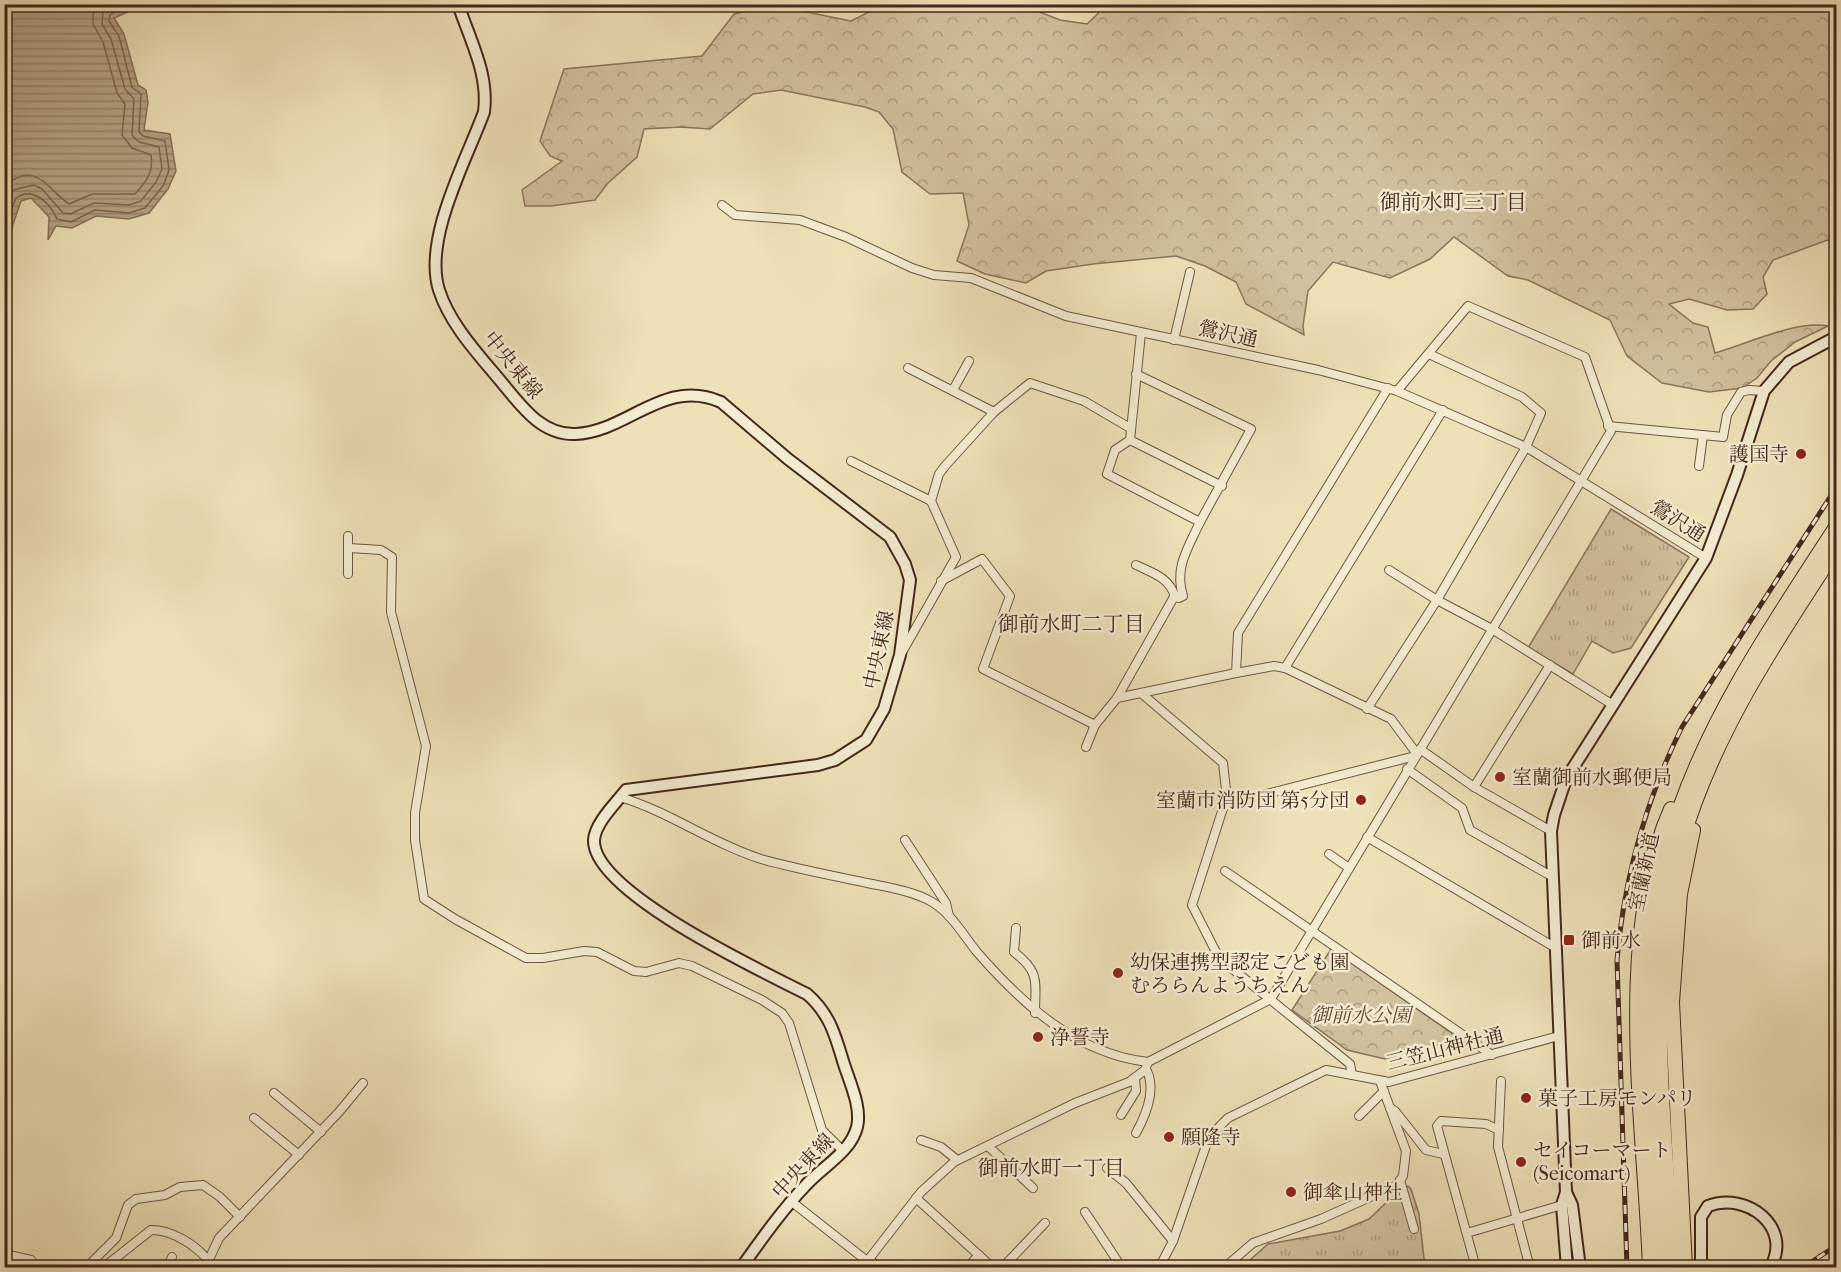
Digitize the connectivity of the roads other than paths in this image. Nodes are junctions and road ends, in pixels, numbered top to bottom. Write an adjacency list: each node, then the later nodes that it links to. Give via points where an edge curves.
1 (458, 4): 40 (main road, 中央東線, via 485,81 486,96 484,112 436,248 440,291 462,332 526,411 555,432 590,432 680,395 710,397 734,410 788,459 890,537 909,580)
2 (722, 205): 4 (street, 鶯沢通, via 735,215 801,219 912,268 970,278 1046,310)
3 (1190, 272): 6 (street)
4 (1141, 333): 6 (street, 鶯沢通); 10 (street)
5 (1836, 337): 14 (main road, via 1789,362)
6 (1174, 340): 11 (street, 鶯沢通)
7 (1429, 354): 13 (street); 17 (street, via 1468,306 1585,357); 21 (street, via 1522,397 1541,413)
8 (969, 362): 12 (street)
9 (908, 368): 12 (street)
10 (1137, 374): 18 (street); 25 (street, via 1251,429)
11 (1388, 388): 13 (street, 鶯沢通); 43 (street, via 1238,633)
12 (953, 390): 16 (street)
13 (1397, 391): 15 (street, 鶯沢通)
14 (1764, 391): 19 (street, via 1741,392 1727,415 1723,437); 32 (main road)
15 (1443, 410): 21 (street, 鶯沢通); 42 (street)
16 (994, 412): 18 (street, via 1030,382 1084,401); 26 (street, via 939,474)
17 (1608, 426): 19 (street); 24 (street, via 1611,431)
18 (1130, 428): 20 (street)
19 (1703, 435): 23 (street)
20 (1130, 440): 25 (street); 27 (street, via 1115,450 1107,474)
21 (1526, 447): 24 (street, 鶯沢通); 38 (street)
22 (851, 461): 26 (street)
23 (1699, 466)
24 (1583, 481): 32 (street, 鶯沢通); 39 (street)
25 (1222, 486): 27 (street)
26 (931, 501): 36 (street, via 956,557)
27 (1200, 522): 37 (street, via 1179,568 1183,596)
28 (1836, 527): 49 (highway, 室蘭新道, via 1759,648)
29 (348, 536): 30 (street)
30 (350, 548): 35 (street); 89 (street, via 381,550 392,557 391,612 426,746 415,813 424,899 526,958 597,952 634,971 646,972 679,963 774,1007 789,1023 822,1130)
31 (1836, 549): 54 (highway, 室蘭新道, via 1734,715)
32 (1706, 558): 46 (main road)
33 (1136, 565): 37 (street, via 1166,580)
34 (1389, 570): 38 (street)
35 (348, 574)
36 (941, 581): 40 (street); 48 (street, via 982,559 1010,596 983,669)
37 (1174, 595): 45 (street)
38 (1437, 600): 39 (street); 47 (street)
39 (1492, 628): 41 (street); 51 (street)
40 (900, 655): 55 (main road, 中央東線, via 894,682 873,730 866,740 834,760 628,789)
41 (1550, 665): 46 (street); 53 (street)
42 (1285, 668): 43 (street, via 1274,666); 47 (street)
43 (1236, 673): 44 (street)
44 (1142, 693): 45 (street); 56 (street, via 1223,763)
45 (1117, 698): 48 (street)
46 (1613, 705): 57 (main road, via 1566,779)
47 (1366, 710): 51 (street, via 1391,719)
48 (1095, 725): 50 (street)
49 (1707, 742): 129 (highway, via 1675,798 1663,829 1647,898 1640,952 1640,1068); 130 (highway, 室蘭新道, via 1670,840 1650,947 1650,1053)
50 (1086, 747)
51 (1417, 753): 52 (street); 53 (street); 56 (street)
52 (1407, 769): 58 (street); 63 (street, via 1462,808 1470,830)
53 (1474, 787): 57 (street)
54 (1698, 792): 131 (highway, 室蘭新道, via 1670,895 1661,980); 132 (highway, via 1680,894 1672,1002)
55 (620, 797): 64 (street, via 658,810 719,844 762,859 915,895 941,907); 89 (main road, 中央東線, via 594,841 601,859 620,882 654,910 807,994 827,1014 857,1109 857,1127)
56 (1224, 805): 68 (street, via 1192,905 1219,958)
57 (1551, 831): 63 (main road)
58 (1367, 837): 61 (street); 67 (street)
59 (905, 840): 64 (street, via 946,903)
60 (1329, 854): 61 (street)
61 (1349, 868): 66 (street)
62 (1225, 871): 66 (street)
63 (1553, 877): 67 (main road)
64 (950, 919): 69 (street)
65 (1016, 928): 69 (street, via 1014,952 1030,965 1034,975)
66 (1312, 931): 68 (street); 71 (street)
67 (1556, 948): 70 (main road)
68 (1271, 999): 72 (street); 73 (street, via 1350,1064)
69 (1035, 1013): 72 (street, via 1103,1051)
70 (1559, 1036): 71 (street, 三笠山神社通); 96 (main road)
71 (1492, 1055): 75 (street, 三笠山神社通, via 1399,1081)
72 (1147, 1066): 74 (street); 86 (street, via 1149,1111)
73 (1352, 1075): 75 (street, 三笠山神社通); 106 (street, 三笠山神社通, via 1322,1072 1223,1121 1209,1137)
74 (1135, 1078): 81 (street, via 1136,1090); 88 (street, via 1075,1102)
75 (1380, 1081): 78 (street)
76 (1501, 1082): 84 (street)
77 (363, 1083): 85 (street)
78 (1384, 1090): 80 (street); 82 (street)
79 (274, 1093): 85 (street)
80 (1390, 1108): 91 (street, via 1426,1150); 94 (street, via 1406,1151)
81 (1120, 1115)
82 (1359, 1116)
83 (254, 1118): 90 (street)
84 (1499, 1130): 91 (street, via 1486,1124 1441,1121 1437,1126); 102 (street, via 1498,1147)
85 (321, 1132): 90 (street)
86 (1136, 1133)
87 (921, 1140): 92 (street)
88 (988, 1146): 92 (street); 95 (street)
89 (843, 1151): 98 (main road, 中央東線)
90 (299, 1155): 101 (street)
91 (1443, 1155): 105 (street)
92 (957, 1160): 97 (street)
93 (1107, 1168): 106 (street, via 1126,1183)
94 (1400, 1180): 104 (street); 124 (street, via 1358,1204 1253,1243)
95 (1033, 1188)
96 (1566, 1191): 99 (main road); 128 (main road, via 1572,1205)
97 (916, 1198): 108 (street); 112 (street)
98 (792, 1202): 112 (street); 117 (main road, 中央東線)
99 (1562, 1205): 102 (street); 127 (main road)
100 (1085, 1212): 122 (street)
101 (240, 1217): 110 (street, via 219,1238); 113 (street, via 203,1185 136,1199 128,1205 116,1238 92,1262)
102 (1517, 1217): 105 (street); 126 (street)
103 (1045, 1223): 121 (street)
104 (1414, 1229)
105 (1467, 1233): 125 (street)
106 (1173, 1241): 123 (street, 三笠山神社通)
107 (4, 1254): 111 (street)
108 (979, 1255): 119 (street); 120 (street)
109 (172, 1257): 115 (street)
110 (207, 1259): 114 (street, via 195,1245 151,1230); 116 (street)
111 (31, 1260)
112 (866, 1263): 118 (street)
113 (93, 1268)
114 (103, 1268)
115 (167, 1268)
116 (205, 1268)
117 (741, 1268)
118 (880, 1268)
119 (967, 1268)
120 (993, 1268)
121 (1002, 1268)
122 (1122, 1268)
123 (1159, 1268)
124 (1224, 1268)
125 (1476, 1268)
126 (1530, 1268)
127 (1567, 1268)
128 (1580, 1268)
129 (1650, 1268)
130 (1661, 1268)
131 (1672, 1268)
132 (1685, 1268)
133 (1701, 1268): 134 (main road, via 1701,1217 1708,1206 1728,1201 1750,1206 1769,1221 1777,1242)
134 (1770, 1268)

